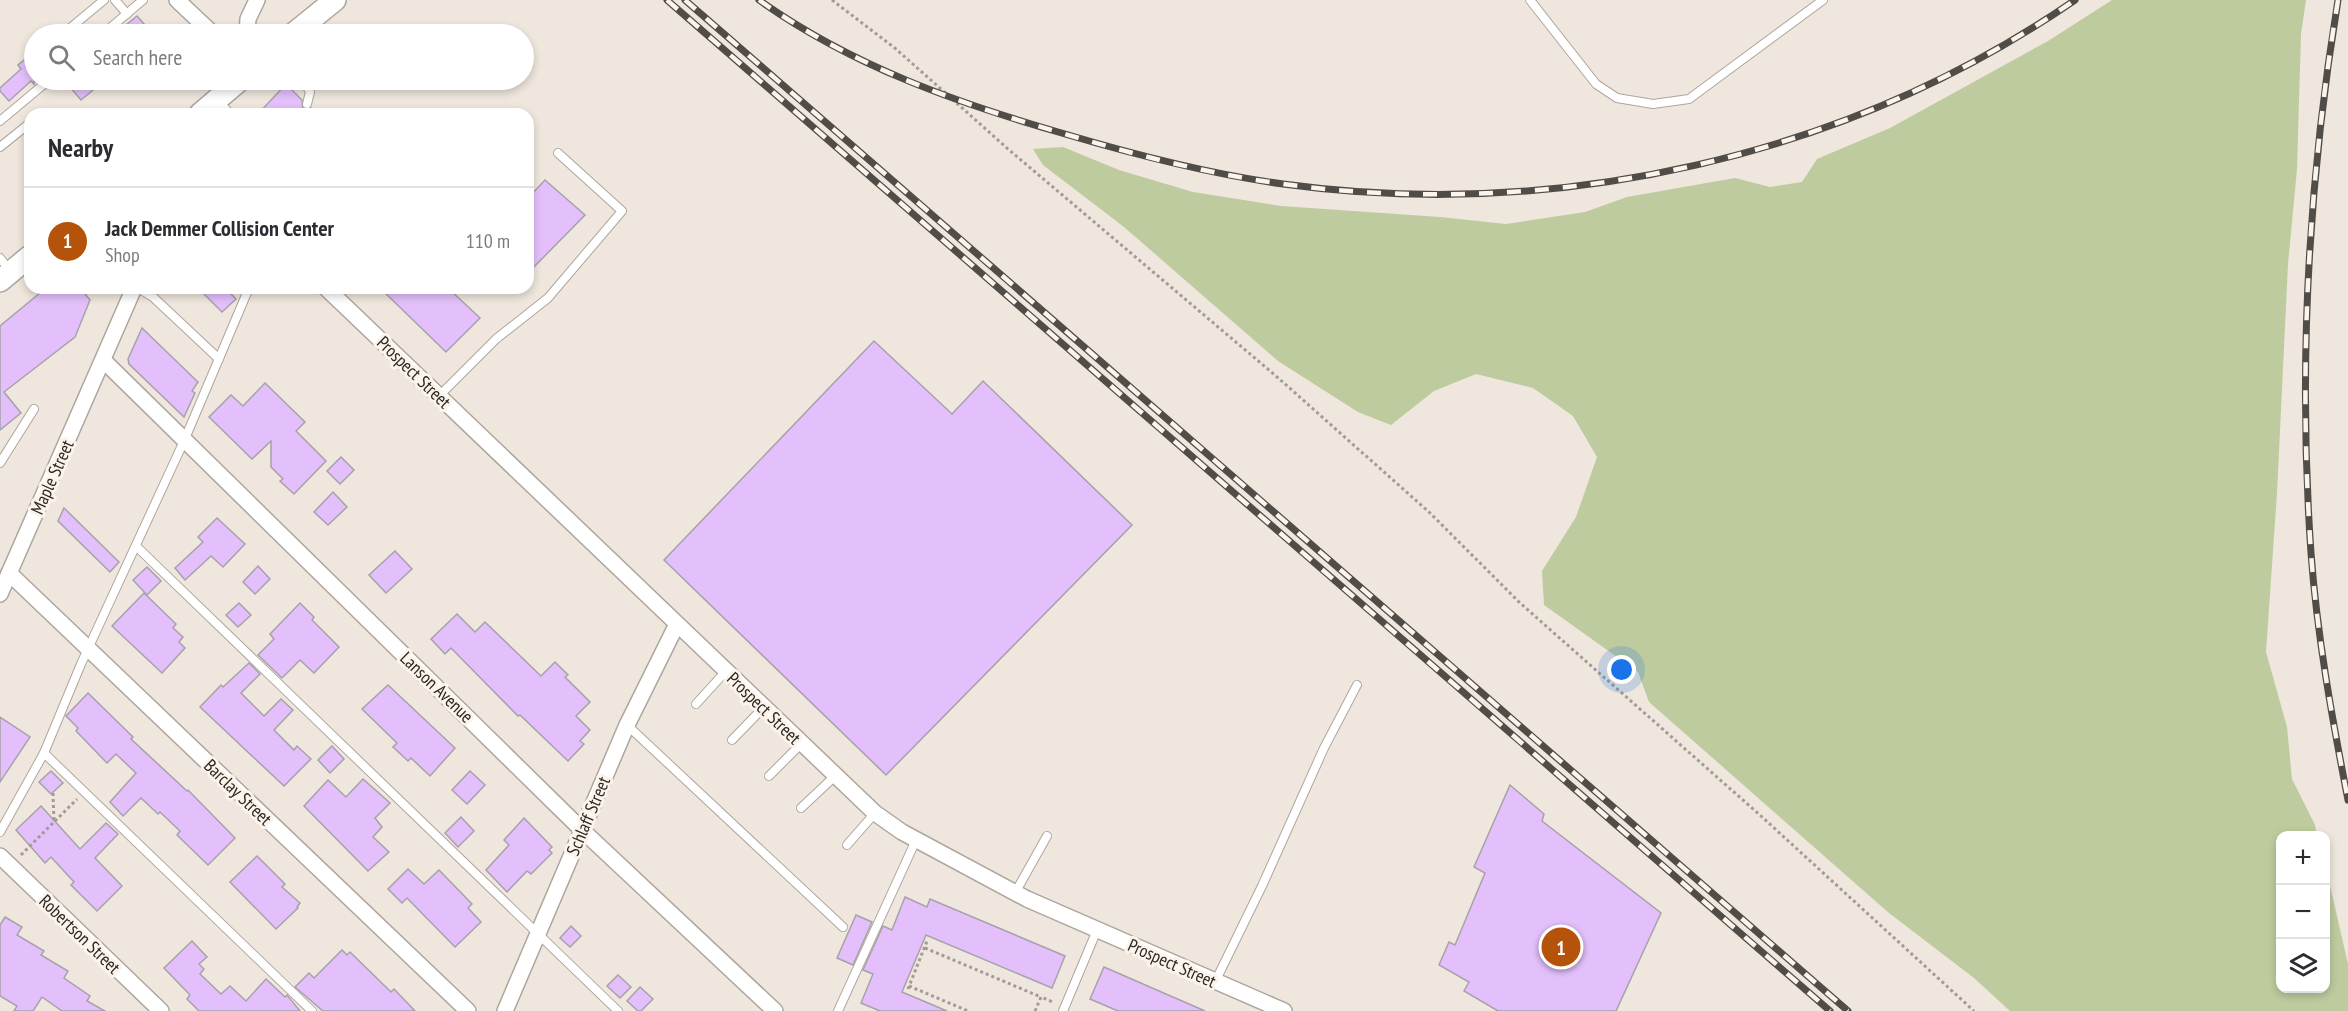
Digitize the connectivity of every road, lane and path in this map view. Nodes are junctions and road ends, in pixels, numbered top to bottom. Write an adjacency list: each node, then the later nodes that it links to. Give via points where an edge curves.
1 (104, 0): 11 (lane)
2 (115, 0): 10 (lane)
3 (142, 0): 10 (lane)
4 (177, 0): 13 (street)
5 (257, 0): 14 (street)
6 (335, 0): 15 (main road)
7 (832, 0): 82 (path, via 896,49 1276,376 1429,512 1520,603)
8 (1530, 0): 9 (lane, via 1596,84 1617,98 1653,104 1689,99)
9 (1823, 0)
10 (127, 14): 12 (lane)
11 (81, 24)
12 (115, 24)
13 (202, 24)
14 (248, 24)
15 (305, 24)
16 (37, 90): 21 (lane)
17 (231, 90): 20 (main road)
18 (309, 90): 19 (lane)
19 (306, 104)
20 (216, 108)
21 (0, 121)
22 (24, 128): 23 (lane)
23 (0, 147)
24 (558, 153): 33 (lane, via 622,211 548,298 496,339)
25 (24, 259): 26 (main road)
26 (4, 270)
27 (131, 294): 32 (street, Maple Street)
28 (148, 294): 31 (lane)
29 (246, 294): 31 (lane)
30 (332, 294): 33 (street, Prospect Street)
31 (219, 359): 35 (lane)
32 (103, 360): 35 (street, Lanson Avenue); 38 (street, Maple Street)
33 (439, 396): 40 (street, Prospect Street)
34 (34, 409): 36 (lane)
35 (184, 441): 37 (lane); 57 (street, Lanson Avenue)
36 (0, 463)
37 (137, 547): 41 (lane); 67 (lane)
38 (9, 573): 39 (street, Maple Street); 41 (street, Barclay Street)
39 (0, 594)
40 (677, 624): 42 (street, Prospect Street); 46 (street, Schlaff Street)
41 (88, 649): 49 (lane); 74 (street, Barclay Street)
42 (726, 671): 44 (lane); 45 (street, Prospect Street)
43 (1357, 685): 70 (lane, via 1324,747)
44 (696, 704)
45 (763, 708): 47 (lane); 48 (street, Prospect Street)
46 (627, 725): 57 (street, Schlaff Street); 65 (lane)
47 (732, 740)
48 (801, 744): 50 (lane); 51 (street, Prospect Street)
49 (44, 753): 58 (lane); 73 (lane)
50 (769, 776)
51 (835, 776): 54 (lane); 55 (street, Prospect Street)
52 (53, 793): 56 (path)
53 (80, 796): 56 (path)
54 (801, 808)
55 (875, 813): 60 (street, Prospect Street); 61 (lane)
56 (54, 823): 62 (path)
57 (582, 830): 67 (street, Schlaff Street); 77 (street, Lanson Avenue)
58 (0, 832)
59 (1047, 836): 64 (lane)
60 (916, 840): 64 (street, Prospect Street); 78 (lane)
61 (847, 845)
62 (21, 855)
63 (0, 856): 72 (street, Robertson Street)
64 (1015, 893): 66 (street, Prospect Street)
65 (843, 927)
66 (1097, 930): 70 (street, Prospect Street); 80 (lane)
67 (538, 933): 75 (street, Schlaff Street); 76 (lane)
68 (927, 941): 69 (path)
69 (925, 948): 71 (path); 79 (path, via 908,988)
70 (1215, 982): 81 (street, Prospect Street)
71 (1041, 997)
72 (160, 1011)
73 (312, 1011)
74 (468, 1011)
75 (505, 1011)
76 (618, 1011)
77 (775, 1011)
78 (838, 1011)
79 (968, 1011)
80 (1063, 1011)
81 (1284, 1011)
82 (1974, 1011)

